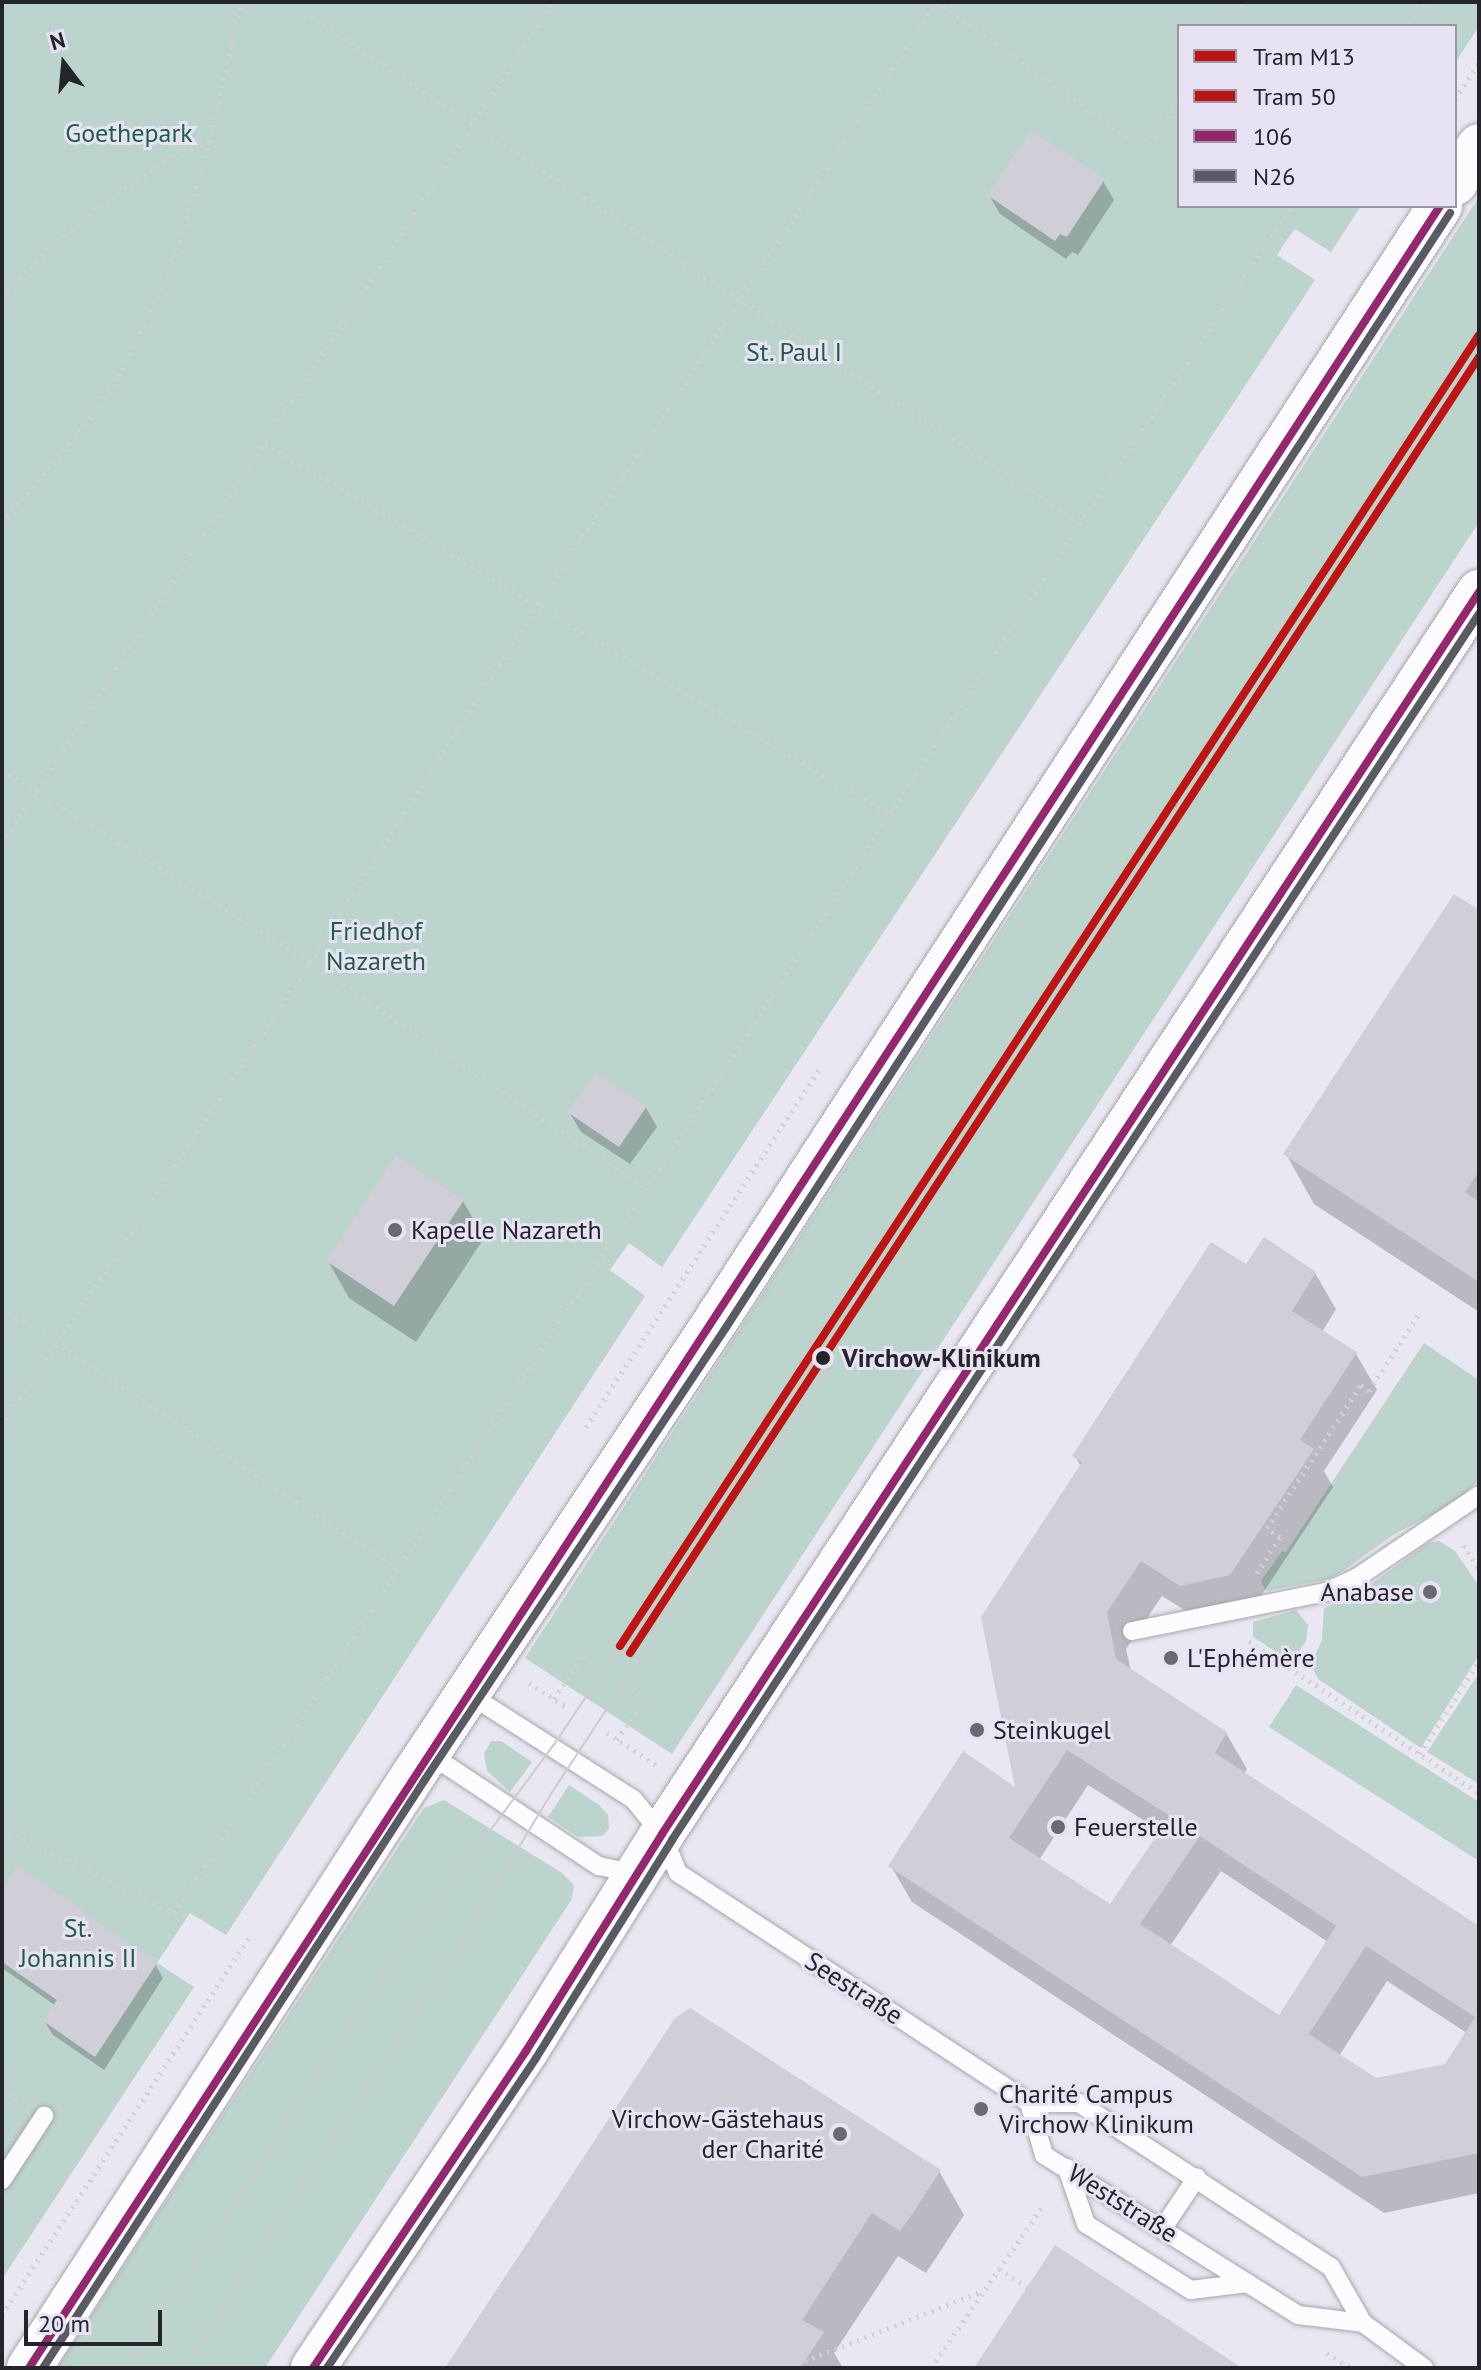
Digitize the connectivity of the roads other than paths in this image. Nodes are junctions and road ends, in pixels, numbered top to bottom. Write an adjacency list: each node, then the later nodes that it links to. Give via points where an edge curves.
1 (1479, 146): 2 (main road)
2 (1457, 180)
3 (1439, 208): 7 (main road, via 715,1322)
4 (1479, 592): 9 (main road)
5 (1479, 1495): 6 (lane, via 1358,1577 1326,1592)
6 (1132, 1631)
7 (467, 1693): 8 (main road); 9 (lane, Seestraße, via 633,1799)
8 (428, 1753): 9 (lane, Seestraße, via 599,1866); 18 (main road)
9 (659, 1860): 10 (lane, Seestraße); 19 (main road)
10 (1029, 2103): 12 (lane, Weststraße, via 1044,2155); 13 (lane, Weststraße, via 1079,2103)
11 (44, 2116): 14 (lane)
12 (1067, 2168): 15 (lane, Weststraße); 16 (lane, via 1086,2224 1098,2232 1191,2290)
13 (1197, 2177): 15 (lane); 17 (lane, Weststraße, via 1331,2267)
14 (2, 2180)
15 (1163, 2228): 16 (lane, Weststraße)
16 (1248, 2283): 17 (lane, Weststraße, via 1298,2315)
17 (1363, 2323): 20 (lane, Weststraße)
18 (29, 2368)
19 (313, 2368)
20 (1424, 2368)

